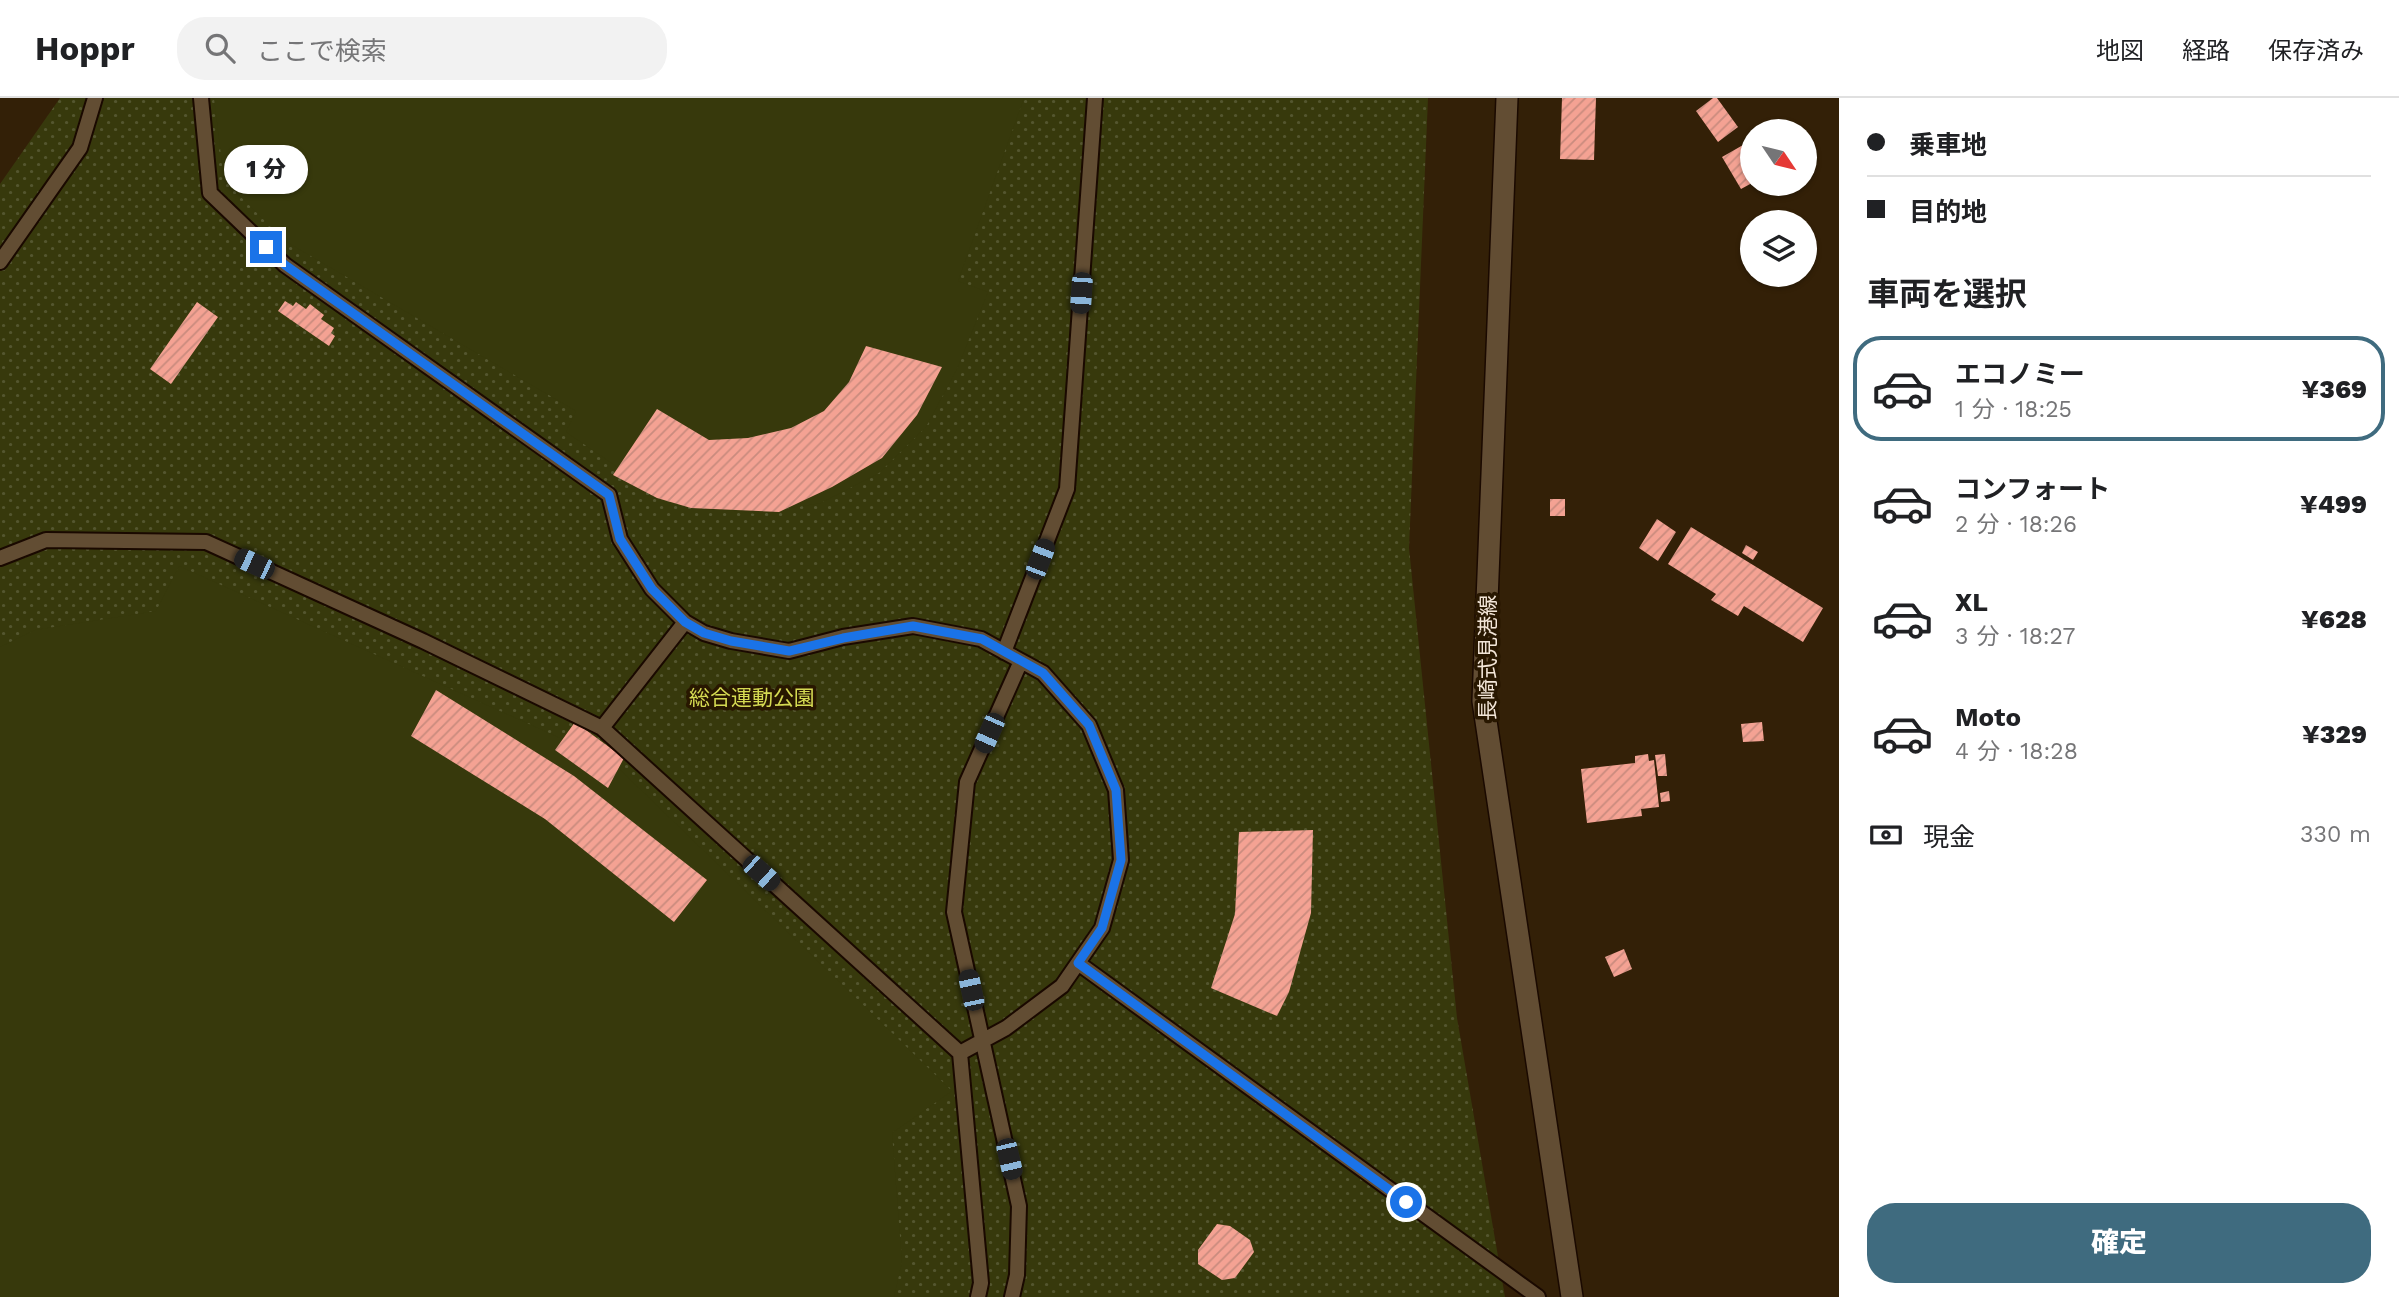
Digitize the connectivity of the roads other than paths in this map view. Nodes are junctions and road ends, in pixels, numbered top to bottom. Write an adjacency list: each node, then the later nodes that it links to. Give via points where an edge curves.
1 (95, 98): 5 (lane, via 80,148)
2 (201, 98): 7 (lane, via 210,193 285,265 609,495 620,539 652,589)
3 (1095, 98): 8 (lane, via 1067,489)
4 (1507, 98): 17 (main road, 長崎式見港線, via 1483,701)
5 (0, 262)
6 (0, 558): 10 (lane, via 47,540 206,542)
7 (685, 622): 8 (lane, via 731,641 789,651 913,626 982,639); 10 (lane)
8 (1004, 652): 9 (lane)
9 (1021, 661): 11 (lane, via 1043,673 1089,725 1116,790 1121,860 1102,928); 12 (lane, via 967,782 964,808 954,912)
10 (603, 729): 13 (lane)
11 (1078, 963): 12 (lane, via 1062,986); 16 (lane)
12 (982, 1041): 13 (lane); 15 (lane, via 1019,1206)
13 (960, 1054): 14 (lane, via 981,1283)
14 (978, 1297)
15 (1013, 1297)
16 (1538, 1297)
17 (1572, 1297)

